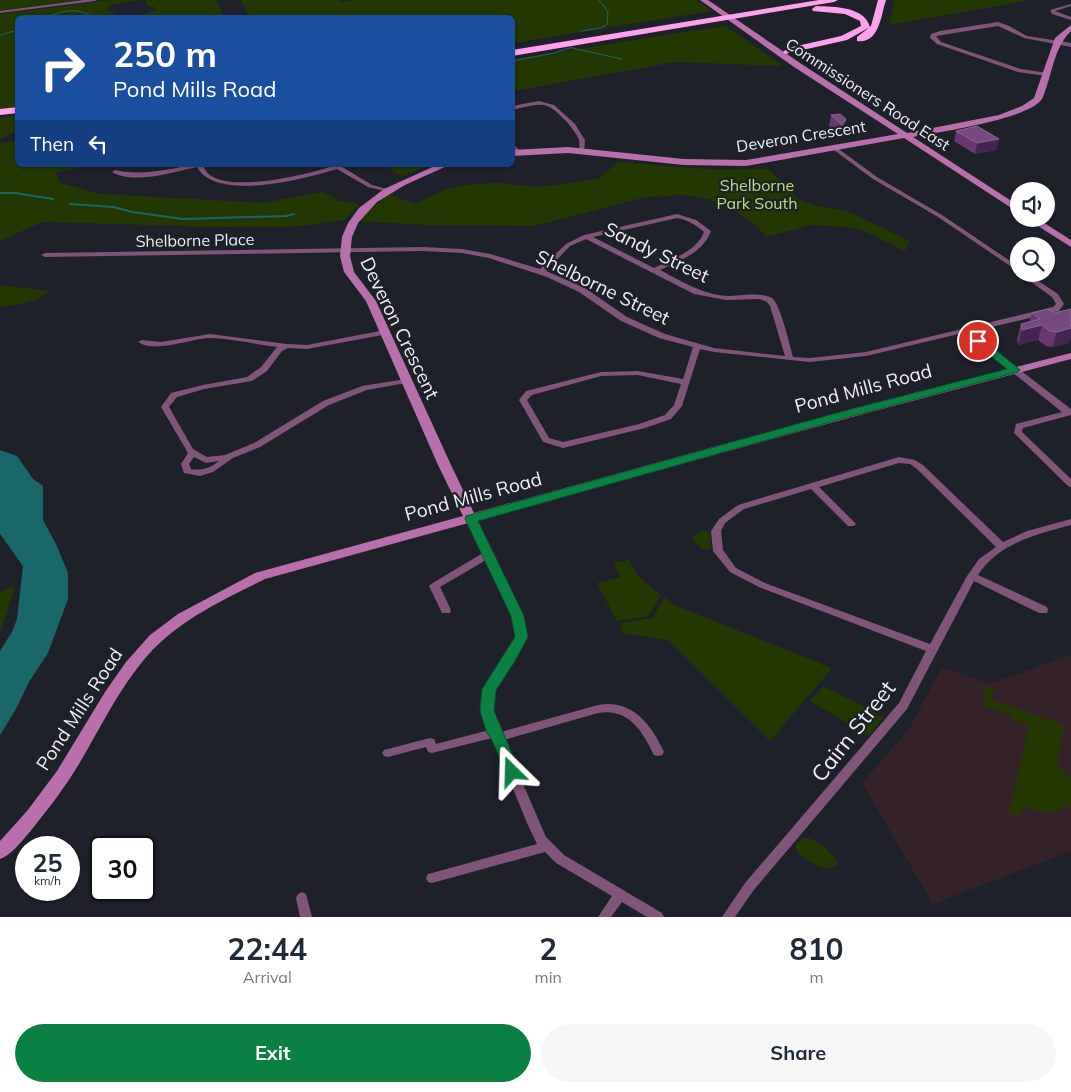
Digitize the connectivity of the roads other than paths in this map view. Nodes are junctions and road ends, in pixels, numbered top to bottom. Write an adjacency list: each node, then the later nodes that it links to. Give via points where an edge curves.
1 (95, 0): 10 (street)
2 (703, 0): 7 (main road, Commissioners Road East)
3 (776, 0): 9 (highway)
4 (797, 0): 9 (highway)
5 (834, 0): 12 (highway)
6 (882, 0): 18 (highway, via 873,32 825,49)
7 (714, 4): 12 (main road, Commissioners Road East)
8 (1071, 5): 11 (street, via 1052,10)
9 (734, 10): 16 (highway)
10 (0, 12)
11 (1071, 19)
12 (741, 21): 17 (highway); 18 (main road, Commissioners Road East); 18 (highway, via 804,10 834,10 859,16 867,24 863,30 844,38)
13 (1071, 27): 14 (main road, Deveron Crescent)
14 (1058, 43): 15 (street); 19 (main road, Deveron Crescent); 19 (street, via 1026,37 998,24 933,35 935,41 1020,71)
15 (1071, 45)
16 (515, 46)
17 (515, 53)
18 (784, 53): 23 (main road, Commissioners Road East)
19 (1046, 74): 23 (main road, Deveron Crescent, via 1038,99 1014,113)
20 (515, 108): 26 (street, via 536,104 555,107 579,134 583,141)
21 (15, 112): 22 (highway)
22 (0, 114)
23 (909, 135): 24 (main road, Deveron Crescent); 34 (main road, Commissioners Road East); 35 (main road, Commissioners Road East)
24 (836, 149): 26 (main road, Deveron Crescent, via 763,162 717,164); 43 (street, via 875,178 940,216)
25 (515, 150): 26 (main road, Deveron Crescent)
26 (582, 152)
27 (188, 167): 32 (street, via 144,174)
28 (201, 167): 29 (street, via 210,178 262,184 295,180)
29 (333, 167)
30 (338, 167): 33 (street, via 370,186)
31 (440, 167): 33 (main road, Deveron Crescent)
32 (116, 172)
33 (389, 190): 41 (main road, Deveron Crescent, via 358,215 348,234)
34 (1010, 197)
35 (1010, 204)
36 (1044, 227): 40 (main road)
37 (1055, 227): 39 (main road)
38 (586, 236): 44 (street, Sandy Street); 44 (street, via 677,216 688,218 708,231 700,245); 45 (street, via 568,244)
39 (1071, 237)
40 (1071, 244)
41 (345, 251): 42 (street, Shelborne Place); 45 (street, Shelborne Street, via 462,251); 48 (main road, Deveron Crescent, via 346,265 371,301)
42 (45, 255)
43 (1010, 264)
44 (655, 270): 53 (street, Sandy Street, via 697,292 712,296 770,300)
45 (541, 272): 51 (street, Shelborne Street, via 582,290 624,319 662,336)
46 (1036, 282): 47 (street, Shelborne Street, via 1056,296 1060,304 1056,309)
47 (965, 331): 53 (street, Shelborne Street, via 866,354); 54 (street)
48 (385, 332): 50 (street, via 307,347); 55 (main road, Deveron Crescent)
49 (142, 342): 50 (street, via 160,344 210,336)
50 (287, 346): 58 (street, via 278,350 264,369 249,379 174,395 165,407)
51 (697, 346): 53 (street, Shelborne Street); 56 (street)
52 (1071, 356): 54 (main road, Pond Mills Road)
53 (790, 359)
54 (1015, 370): 57 (street); 62 (main road, Pond Mills Road)
55 (406, 381): 59 (street, via 365,388 326,403 257,446); 62 (main road, Deveron Crescent, via 447,475)
56 (686, 382): 56 (street, via 678,406 668,417 563,445 546,440 523,400 529,393 601,374 638,374)
57 (1070, 413): 60 (street, via 1019,426 1018,433)
58 (193, 452): 59 (street, via 206,460); 59 (street, via 185,464 187,472 198,474 214,470)
59 (230, 456)
60 (1071, 484)
61 (813, 486): 64 (street); 65 (street, via 884,463 912,462); 70 (street, via 741,507 732,513 716,531 718,551 733,570 762,585)
62 (471, 519): 66 (street); 75 (main road, Pond Mills Road, via 260,576 210,600 175,622 143,650 108,696 63,775)
63 (1071, 522): 65 (street, Cairn Street, via 1030,533)
64 (851, 524)
65 (1001, 546): 67 (street, Cairn Street, via 982,561)
66 (489, 554): 68 (street, via 434,586); 71 (street, via 518,616 521,637 489,689 487,711)
67 (972, 576): 69 (street); 70 (street, Cairn Street)
68 (446, 610)
69 (1043, 610)
70 (932, 649): 82 (street, Cairn Street, via 903,706)
71 (496, 735): 72 (street, via 614,707 632,715 651,734); 73 (street, via 432,749 430,742); 74 (street, via 533,823)
72 (658, 752)
73 (388, 753)
74 (548, 846): 76 (street); 77 (street, via 560,859)
75 (0, 852)
76 (432, 878)
77 (620, 896): 80 (street); 81 (street)
78 (302, 898): 79 (street)
79 (306, 917)
80 (604, 917)
81 (658, 917)
82 (728, 917)

